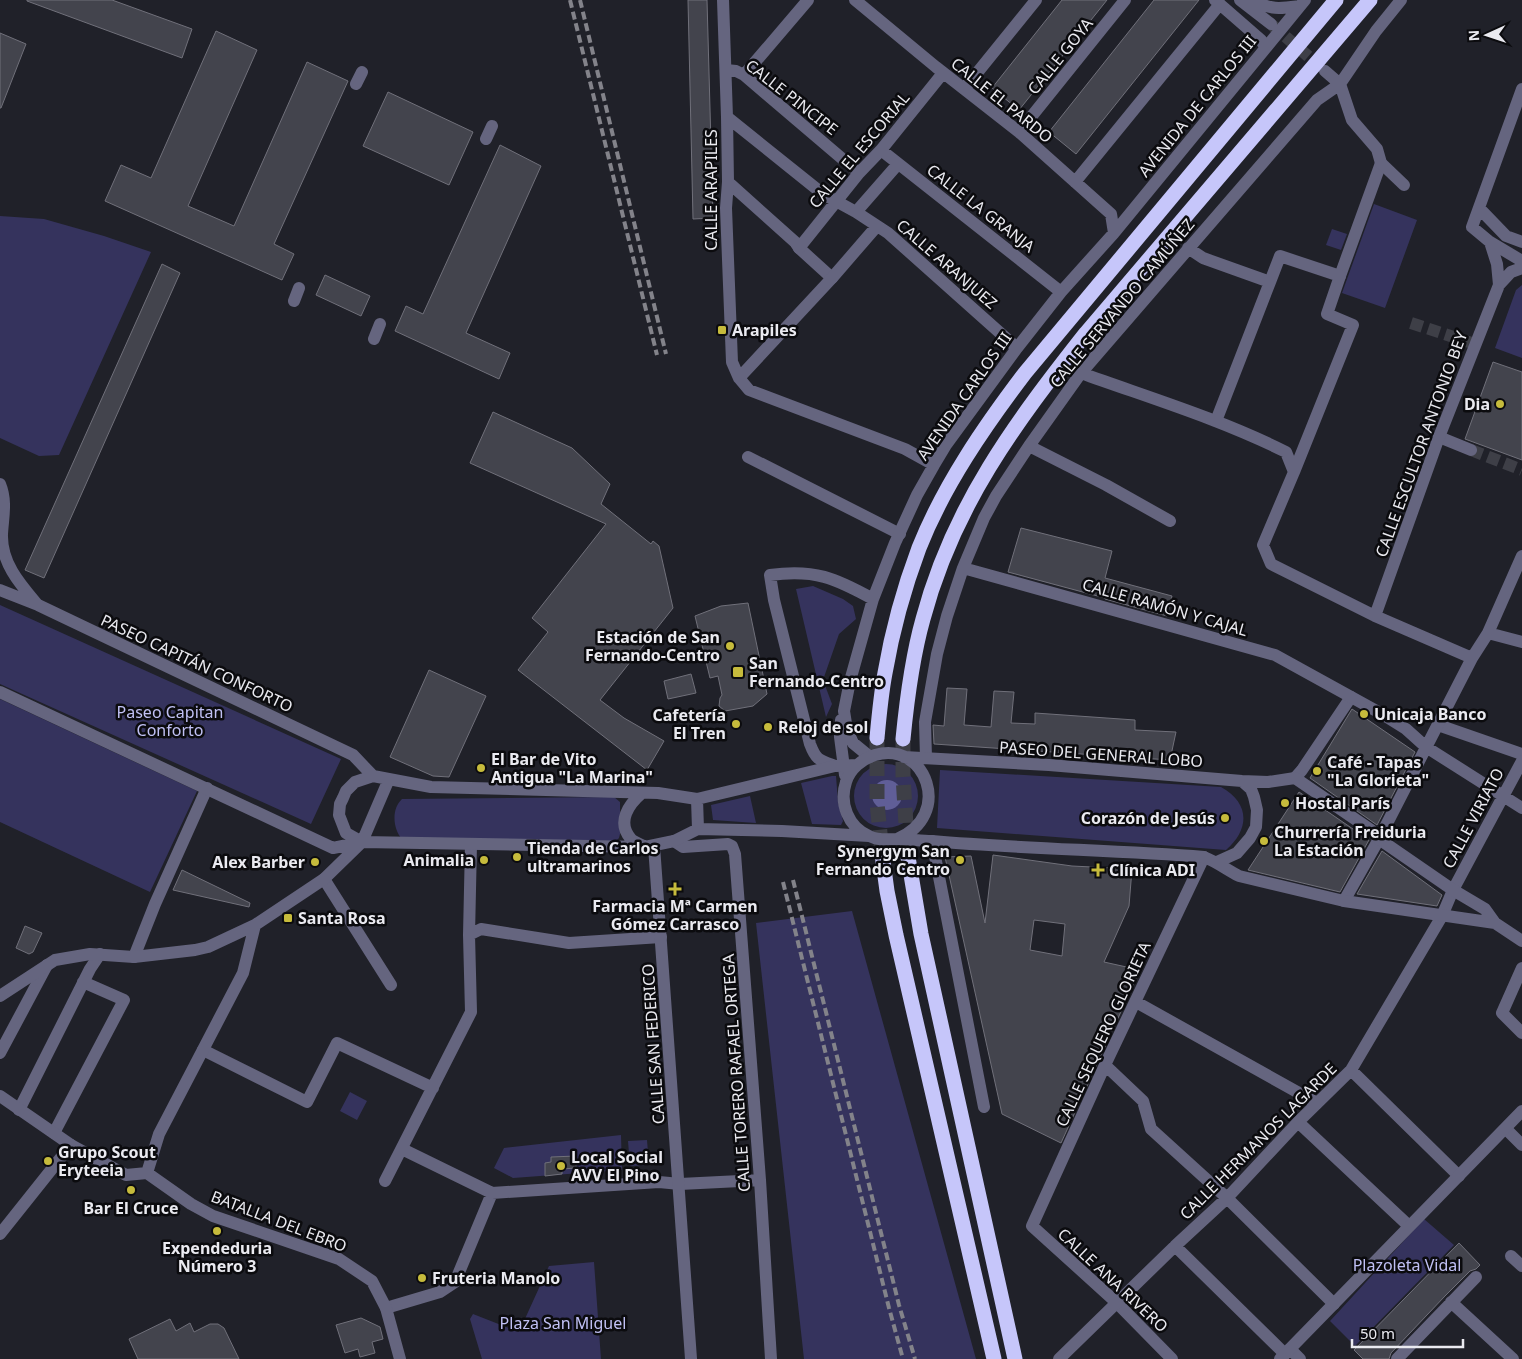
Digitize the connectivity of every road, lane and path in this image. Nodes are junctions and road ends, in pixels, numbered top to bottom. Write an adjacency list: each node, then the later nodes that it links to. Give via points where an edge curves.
1 (723, 0): 15 (street, CALLE ARAPILES)
2 (808, 0): 19 (street)
3 (856, 0): 18 (street, CALLE EL PARDO)
4 (1036, 0): 22 (street)
5 (1126, 0): 26 (street, CALLE GOYA)
6 (1240, 0): 13 (street)
7 (1255, 0): 12 (street, via 1260,5 1273,8)
8 (1336, 0): 81 (highway, via 1025,373 970,452 946,491 919,549 885,672)
9 (1370, 0): 82 (highway, via 1092,326 1043,387 994,457 949,544 923,617 910,678)
10 (1401, 0): 21 (street, CALLE SERVANDO CAMÚÑEZ)
11 (1217, 2): 14 (street); 33 (street)
12 (1303, 3): 14 (street, AVENIDA DE CARLOS III)
13 (1271, 24)
14 (1266, 47): 39 (street, AVENIDA DE CARLOS III)
15 (726, 70): 19 (street, CALLE PINCIPE, via 736,70); 24 (street, CALLE ARAPILES)
16 (1325, 71): 21 (street)
17 (362, 72): 20 (street)
18 (944, 73): 22 (street, CALLE EL PARDO); 28 (street, CALLE EL ESCORIAL)
19 (744, 76): 31 (street, CALLE PINCIPE)
20 (356, 84)
21 (1340, 84): 29 (street, via 1352,120 1377,148); 43 (street, CALLE SERVANDO CAMÚÑEZ, via 1317,100)
22 (964, 89): 26 (street, CALLE EL PARDO)
23 (1522, 89): 36 (street)
24 (727, 117): 32 (street, CALLE ARAPILES); 35 (street, CALLE ARANJUEZ)
25 (492, 126): 27 (street)
26 (1019, 132): 33 (street, CALLE EL PARDO)
27 (486, 138)
28 (881, 150): 30 (street, CALLE LA GRANJA); 31 (street, CALLE EL ESCORIAL)
29 (1382, 163): 34 (street); 46 (street)
30 (898, 164): 37 (street); 51 (street, CALLE LA GRANJA)
31 (859, 172): 35 (street, CALLE EL ESCORIAL)
32 (728, 182): 42 (street); 57 (street, CALLE ARAPILES, via 726,208 732,362)
33 (1075, 182): 39 (street, CALLE EL PARDO, via 1111,214)
34 (1404, 185)
35 (836, 201): 37 (street, CALLE ARANJUEZ); 42 (street, CALLE EL ESCORIAL)
36 (1479, 208): 40 (street, via 1472,227); 41 (street, via 1506,236)
37 (856, 212): 38 (street, CALLE ARANJUEZ)
38 (876, 226): 47 (street); 55 (street, CALLE ARANJUEZ, via 888,233)
39 (1114, 233): 51 (street, AVENIDA CARLOS III)
40 (1490, 242): 44 (street); 49 (street)
41 (1522, 242)
42 (799, 248): 47 (street)
43 (1188, 248): 48 (street, via 1203,258); 56 (street, CALLE SERVANDO CAMÚÑEZ)
44 (1522, 261)
45 (1522, 268): 49 (street, via 1511,272)
46 (1340, 276): 48 (street, via 1280,256); 64 (street, via 1327,314 1353,325)
47 (832, 278): 57 (street)
48 (1270, 282): 58 (street)
49 (1499, 286): 59 (street, CALLE ESCULTOR ANTONIO BEY)
50 (299, 288): 52 (street)
51 (1061, 292): 55 (street, AVENIDA CARLOS III)
52 (294, 301)
53 (380, 324): 54 (street)
54 (374, 339)
55 (1017, 348): 63 (street, AVENIDA CARLOS III)
56 (1081, 373): 58 (street); 60 (street, CALLE SERVANDO CAMÚÑEZ)
57 (739, 378): 63 (street, via 749,390 905,449)
58 (1216, 421): 64 (street, via 1286,452)
59 (1439, 437): 61 (street); 73 (street, CALLE ESCULTOR ANTONIO BEY)
60 (1029, 446): 66 (street); 69 (street, CALLE SERVANDO CAMÚÑEZ, via 984,518)
61 (1471, 450)
62 (748, 457): 67 (street)
63 (934, 465): 67 (street, AVENIDA CARLOS III)
64 (1294, 472): 73 (street, via 1263,546 1271,564)
65 (0, 484): 72 (street, via 4,497 4,556)
66 (1170, 521)
67 (900, 534): 71 (street, AVENIDA CARLOS III)
68 (1522, 556): 74 (street)
69 (963, 568): 78 (street, CALLE RAMÓN Y CAJAL, via 1275,655); 87 (street, CALLE SERVANDO CAMÚÑEZ, via 938,654 926,722)
70 (0, 590): 72 (street, PASEO CAPITÁN CONFORTO)
71 (873, 599): 79 (street, AVENIDA CARLOS III); 89 (street, via 824,576 791,572 770,575 810,744 815,756)
72 (38, 605): 91 (street, PASEO CAPITÁN CONFORTO, via 353,755)
73 (1375, 616): 76 (street)
74 (1488, 633): 75 (street); 76 (street)
75 (1522, 642)
76 (1472, 658): 80 (street)
77 (0, 692): 96 (street)
78 (1351, 697): 83 (street, CALLE RAMÓN Y CAJAL, via 1398,724); 92 (street)
79 (844, 711): 85 (street, via 849,738); 89 (street, AVENIDA CARLOS III)
80 (1438, 725): 83 (street); 84 (street)
81 (877, 738)
82 (903, 739)
83 (1426, 747): 98 (street, CALLE RAMÓN Y CAJAL); 104 (street)
84 (1522, 754)
85 (870, 756): 86 (street, via 885,753); 90 (street)
86 (904, 757): 87 (street, PASEO DEL GENERAL LOBO); 103 (street, via 925,777 930,796 921,823)
87 (926, 758): 94 (street, PASEO DEL GENERAL LOBO)
88 (1522, 761): 98 (street, CALLE VIRIATO)
89 (839, 765): 90 (street); 95 (street, AVENIDA CARLOS III); 99 (street)
90 (857, 765): 95 (street)
91 (372, 776): 93 (street); 106 (street, via 355,782 340,804 339,815 346,833)
92 (1295, 778): 94 (street, PASEO DEL GENERAL LOBO); 104 (street, via 1371,830)
93 (389, 779): 97 (street, via 431,787); 106 (street)
94 (1242, 781): 113 (street, via 1254,797 1256,827 1237,853)
95 (845, 783): 102 (street, via 843,798 848,816)
96 (207, 788): 106 (street, via 333,848); 124 (street)
97 (642, 793): 99 (street); 109 (street, via 631,802 625,821 632,840)
98 (1502, 796): 100 (street, CALLE RAMÓN Y CAJAL); 115 (street, CALLE VIRIATO)
99 (697, 799): 101 (street)
100 (1522, 808)
101 (698, 829): 102 (street); 105 (street)
102 (869, 836): 103 (street, via 887,840)
103 (897, 838): 107 (street)
104 (1379, 839): 115 (street); 116 (street)
105 (674, 841): 109 (street); 150 (street, CALLE TORERO RAFAEL ORTEGA, via 683,847 723,844 732,846 736,854)
106 (362, 842): 108 (street); 114 (street)
107 (932, 842): 111 (street); 139 (street)
108 (471, 844): 109 (street); 120 (street)
109 (650, 846): 121 (street, CALLE SAN FEDERICO)
110 (882, 854): 171 (highway, via 896,935)
111 (1204, 857): 113 (street); 130 (street, CALLE SEQUERO GLORIETA)
112 (908, 858): 172 (highway, via 920,934)
113 (1217, 862): 116 (street, via 1239,876)
114 (324, 878): 119 (street); 128 (street)
115 (1453, 890): 117 (street, CALLE VIRIATO); 118 (street, via 1485,909)
116 (1344, 900): 117 (street)
117 (1442, 916): 118 (street); 135 (street, CALLE HERMANOS LAGARDE)
118 (1495, 923): 122 (street)
119 (255, 925): 124 (street, via 208,947); 132 (street, via 243,973)
120 (469, 935): 121 (street, via 481,929 568,943); 136 (street, via 471,1012)
121 (661, 937): 152 (street, CALLE SAN FEDERICO)
122 (1522, 941)
123 (100, 954): 124 (street); 125 (street, via 73,956); 127 (street)
124 (134, 957)
125 (47, 965): 129 (street); 133 (street)
126 (1522, 968): 131 (street, via 1502,1014)
127 (83, 982): 140 (street); 144 (street, via 124,1000)
128 (391, 985)
129 (0, 996)
130 (1136, 1002): 134 (street, CALLE SEQUERO GLORIETA); 138 (street)
131 (1522, 1033)
132 (204, 1050): 136 (street, via 307,1102 337,1043); 148 (street, via 159,1134)
133 (0, 1053)
134 (1105, 1065): 154 (street, via 1142,1101 1151,1129); 155 (street, CALLE SEQUERO GLORIETA)
135 (1351, 1070): 138 (street, CALLE HERMANOS LAGARDE); 149 (street)
136 (433, 1088): 147 (street)
137 (0, 1096): 140 (street)
138 (1317, 1103): 142 (street, CALLE HERMANOS LAGARDE)
139 (984, 1106)
140 (19, 1110): 144 (street)
141 (1522, 1111): 143 (street)
142 (1298, 1122): 154 (street, CALLE HERMANOS LAGARDE); 156 (street)
143 (1506, 1129): 146 (street); 149 (street)
144 (54, 1133): 145 (street)
145 (71, 1145): 148 (street, via 126,1175); 157 (street)
146 (1522, 1145)
147 (402, 1149): 151 (street); 153 (street)
148 (147, 1173): 165 (street, BATALLA DEL EBRO, via 213,1216 339,1259 372,1281)
149 (1459, 1176): 156 (street)
150 (760, 1180): 152 (street); 170 (street, CALLE TORERO RAFAEL ORTEGA)
151 (385, 1181)
152 (680, 1184): 153 (street, via 660,1182); 169 (street, CALLE SAN FEDERICO)
153 (492, 1193): 165 (street, via 455,1282 440,1292)
154 (1227, 1198): 158 (street, CALLE HERMANOS LAGARDE); 164 (street)
155 (1032, 1226): 163 (street, CALLE ANA RIVERO)
156 (1409, 1226): 164 (street)
157 (0, 1234)
158 (1175, 1246): 163 (street, CALLE HERMANOS LAGARDE); 166 (street)
159 (1511, 1256): 160 (street)
160 (1522, 1266)
161 (1476, 1277): 162 (street)
162 (1450, 1302): 175 (street); 176 (street)
163 (1117, 1303): 167 (street, CALLE HERMANOS LAGARDE); 173 (street, CALLE ANA RIVERO)
164 (1334, 1304): 166 (street)
165 (386, 1308): 168 (street, BATALLA DEL EBRO)
166 (1285, 1354): 174 (street)
167 (1062, 1358)
168 (400, 1359)
169 (691, 1359)
170 (770, 1359)
171 (994, 1359)
172 (1016, 1359)
173 (1172, 1359)
174 (1300, 1359)
175 (1397, 1359)
176 (1513, 1359)

